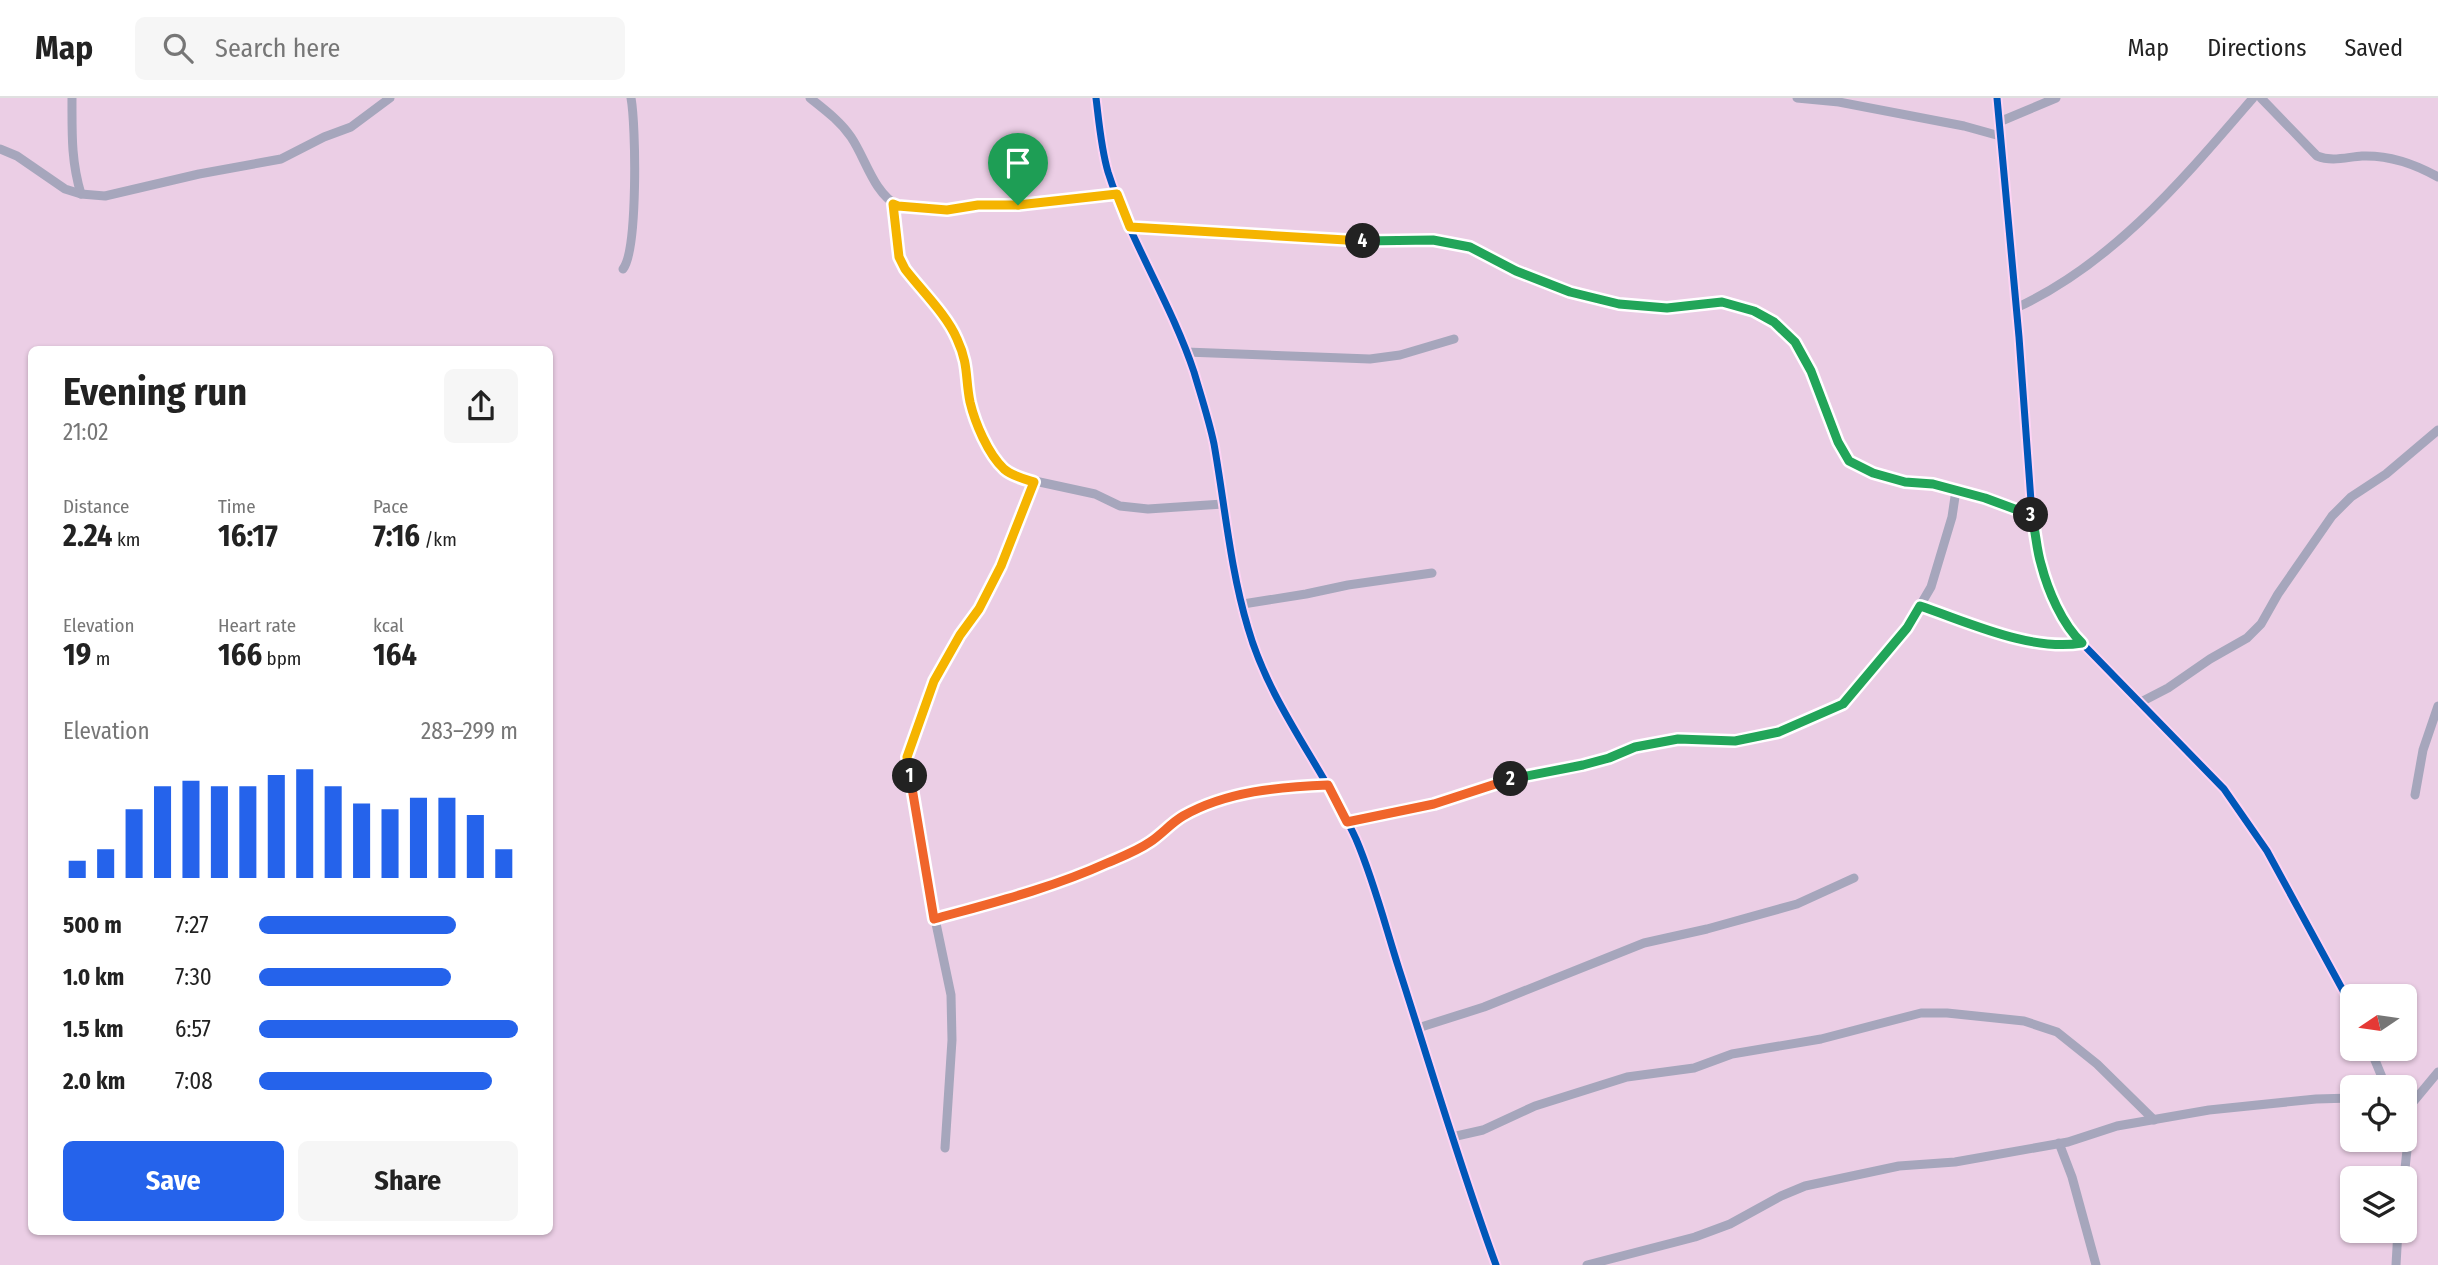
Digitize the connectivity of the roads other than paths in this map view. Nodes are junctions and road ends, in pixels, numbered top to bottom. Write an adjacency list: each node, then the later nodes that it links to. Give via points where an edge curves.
1 (72, 98): 15 (street, via 71,153)
2 (390, 98): 15 (street, via 351,127 281,159 105,196)
3 (631, 98): 19 (street, via 631,239)
4 (810, 98): 17 (street, via 850,135 875,183)
5 (1096, 98): 16 (street, via 1105,158)
6 (1797, 98): 12 (street, via 1839,102)
7 (1997, 98): 11 (street)
8 (2056, 98): 11 (street)
9 (2253, 98): 20 (street, via 2151,211 2114,245 2078,274)
10 (2261, 98): 14 (street, via 2317,156 2394,159)
11 (1999, 122): 12 (street)
12 (2000, 136): 20 (street)
13 (0, 149): 15 (street, via 53,183)
14 (2438, 177)
15 (81, 194)
16 (1117, 194): 17 (street, via 947,210); 18 (street)
17 (893, 204): 24 (street, via 899,257 956,334 966,360 969,398 985,439 1005,470)
18 (1130, 227): 22 (street); 25 (street, via 1358,241 1433,240 1470,247 1570,292 1619,304 1667,308 1722,302 1754,311 1795,342 1849,461 1905,482)
19 (623, 268)
20 (2016, 308): 27 (street)
21 (1454, 339): 22 (street, via 1370,359)
22 (1186, 352): 26 (street, via 1214,442)
23 (2438, 430): 32 (street, via 2332,516 2247,638)
24 (1034, 482): 26 (street, via 1095,494 1120,506 1148,509); 38 (street, via 1001,566 934,681 907,757)
25 (1956, 490): 27 (street); 30 (street, via 1931,587)
26 (1223, 504): 29 (street)
27 (2032, 515): 31 (street, via 2040,564 2053,598)
28 (1432, 573): 29 (street)
29 (1242, 604): 34 (street, via 1265,674)
30 (1920, 606): 31 (street, via 2029,642 2053,646); 36 (street, via 1843,704 1779,732 1735,741 1678,739 1635,747 1434,804)
31 (2082, 643): 32 (street)
32 (2139, 702): 39 (street, via 2231,799 2273,861)
33 (2438, 706): 35 (street, via 2423,750)
34 (1328, 785): 36 (street); 38 (street, via 1277,787 1211,803 1182,816 1149,843 1104,864)
35 (2415, 795)
36 (1347, 822): 40 (street, via 1377,892)
37 (1854, 878): 40 (street, via 1797,904 1644,943 1484,1007)
38 (934, 919): 47 (street, via 951,995)
39 (2340, 985)
40 (1418, 1028): 45 (street)
41 (2438, 1072): 42 (street)
42 (2417, 1097)
43 (2340, 1099): 44 (street, via 2209,1110)
44 (2154, 1120): 45 (street, via 2057,1032 2024,1021 1921,1013 1821,1039 1732,1054 1694,1068 1627,1077); 46 (street)
45 (1452, 1138): 49 (street)
46 (2059, 1143): 50 (street, via 1955,1162 1899,1166 1805,1186 1695,1237); 51 (street)
47 (946, 1148)
48 (2397, 1243): 52 (street)
49 (1496, 1265)
50 (1587, 1265)
51 (2096, 1265)
52 (2396, 1265)

